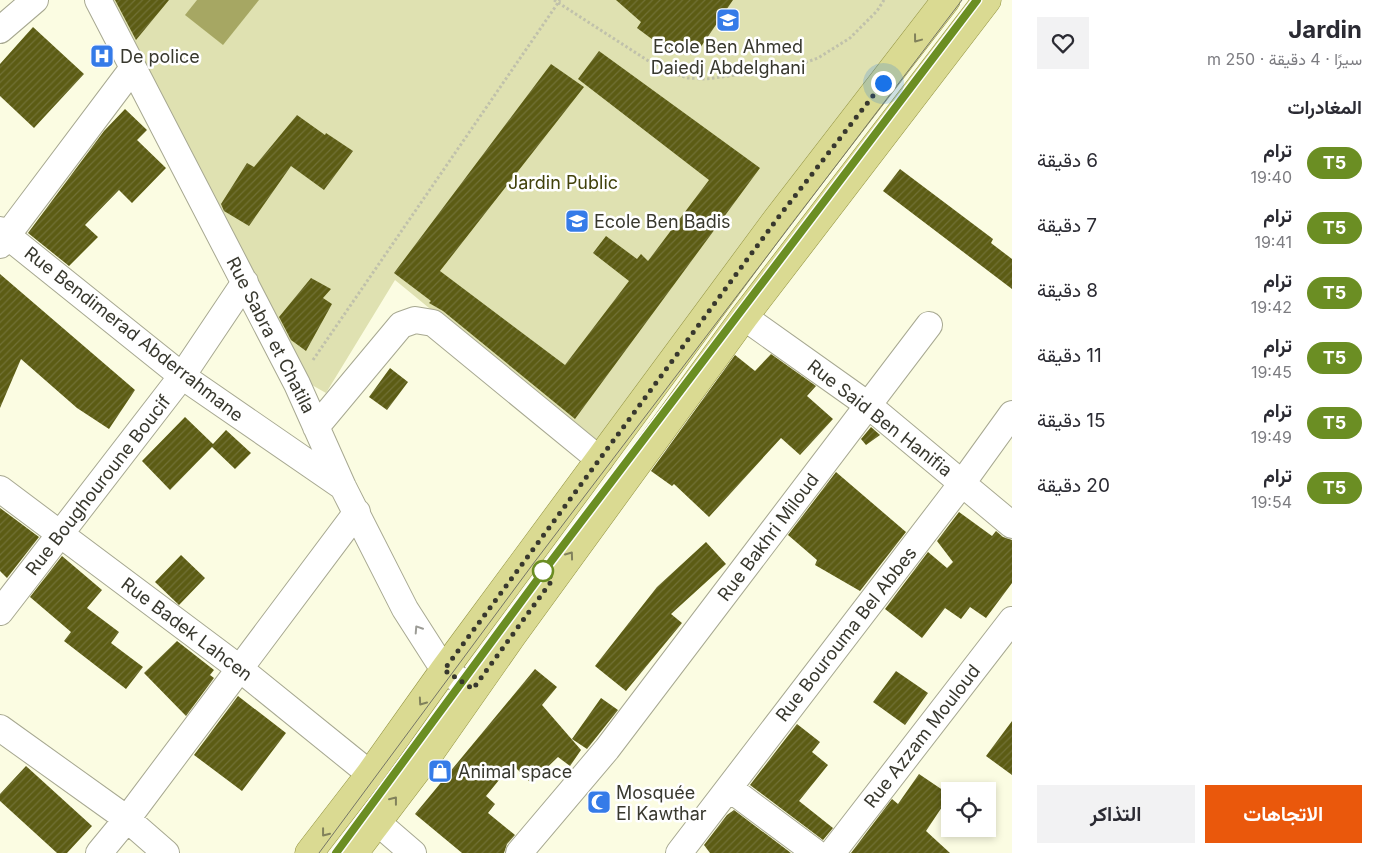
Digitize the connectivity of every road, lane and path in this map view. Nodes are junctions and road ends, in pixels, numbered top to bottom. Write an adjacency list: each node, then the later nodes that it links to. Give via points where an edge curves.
1 (34, 0): 8 (street)
2 (98, 0): 9 (street, Rue Sabra et Chatila)
3 (554, 0): 7 (path)
4 (884, 0): 7 (path, via 850,38 818,58 790,68 706,79 664,71)
5 (946, 0): 19 (main road, one-way to 19, via 777,219)
6 (987, 0): 12 (main road)
7 (560, 1): 15 (path)
8 (0, 30)
9 (134, 68): 10 (street); 11 (street, Rue Sabra et Chatila)
10 (2, 237): 14 (street, Rue Bendimerad Abderrahmane)
11 (245, 282): 14 (street, Rue Boughouroune Boucif); 15 (street, Rue Sabra et Chatila)
12 (744, 317): 16 (street, Rue Said Ben Hanifia); 30 (main road, one-way to 12)
13 (929, 325): 16 (street, Rue Bakhri Miloud)
14 (182, 376): 21 (street, Rue Bendimerad Abderrahmane); 25 (street, Rue Boughouroune Boucif)
15 (297, 384): 18 (street, Rue Sabra et Chatila)
16 (868, 405): 20 (street, Rue Said Ben Hanifia); 41 (street, Rue Bakhri Miloud, via 607,749)
17 (1012, 414): 20 (street, Rue Bourouma Bel Abbes)
18 (316, 427): 19 (street, via 401,325 415,320 433,323); 21 (street, Rue Sabra et Chatila)
19 (600, 460): 29 (main road)
20 (963, 482): 24 (street, Rue Said Ben Hanifia); 33 (street, Rue Bourouma Bel Abbes)
21 (343, 488): 23 (street, Rue Sabra et Chatila)
22 (0, 489): 25 (street, Rue Badek Lahcen)
23 (357, 512): 28 (street); 29 (street, Rue Sabra et Chatila, one-way to 23, via 405,609)
24 (1012, 524)
25 (59, 533): 26 (street, Rue Boughouroune Boucif); 28 (street, Rue Badek Lahcen)
26 (0, 612)
27 (1012, 620): 44 (street, Rue Azzam Mouloud)
28 (238, 668): 32 (street, Rue Badek Lahcen); 34 (street)
29 (444, 670): 30 (street); 32 (main road, one-way to 32)
30 (473, 689): 35 (main road, one-way to 30, via 430,753)
31 (0, 728): 34 (street)
32 (370, 774): 38 (main road, one-way to 38)
33 (728, 788): 42 (street, Rue Bourouma Bel Abbes); 43 (street)
34 (127, 819): 36 (street); 37 (street)
35 (376, 822): 39 (main road); 40 (street)
36 (99, 853)
37 (166, 853)
38 (309, 853)
39 (354, 853)
40 (414, 853)
41 (518, 853)
42 (679, 853)
43 (816, 853)
44 (832, 853)

